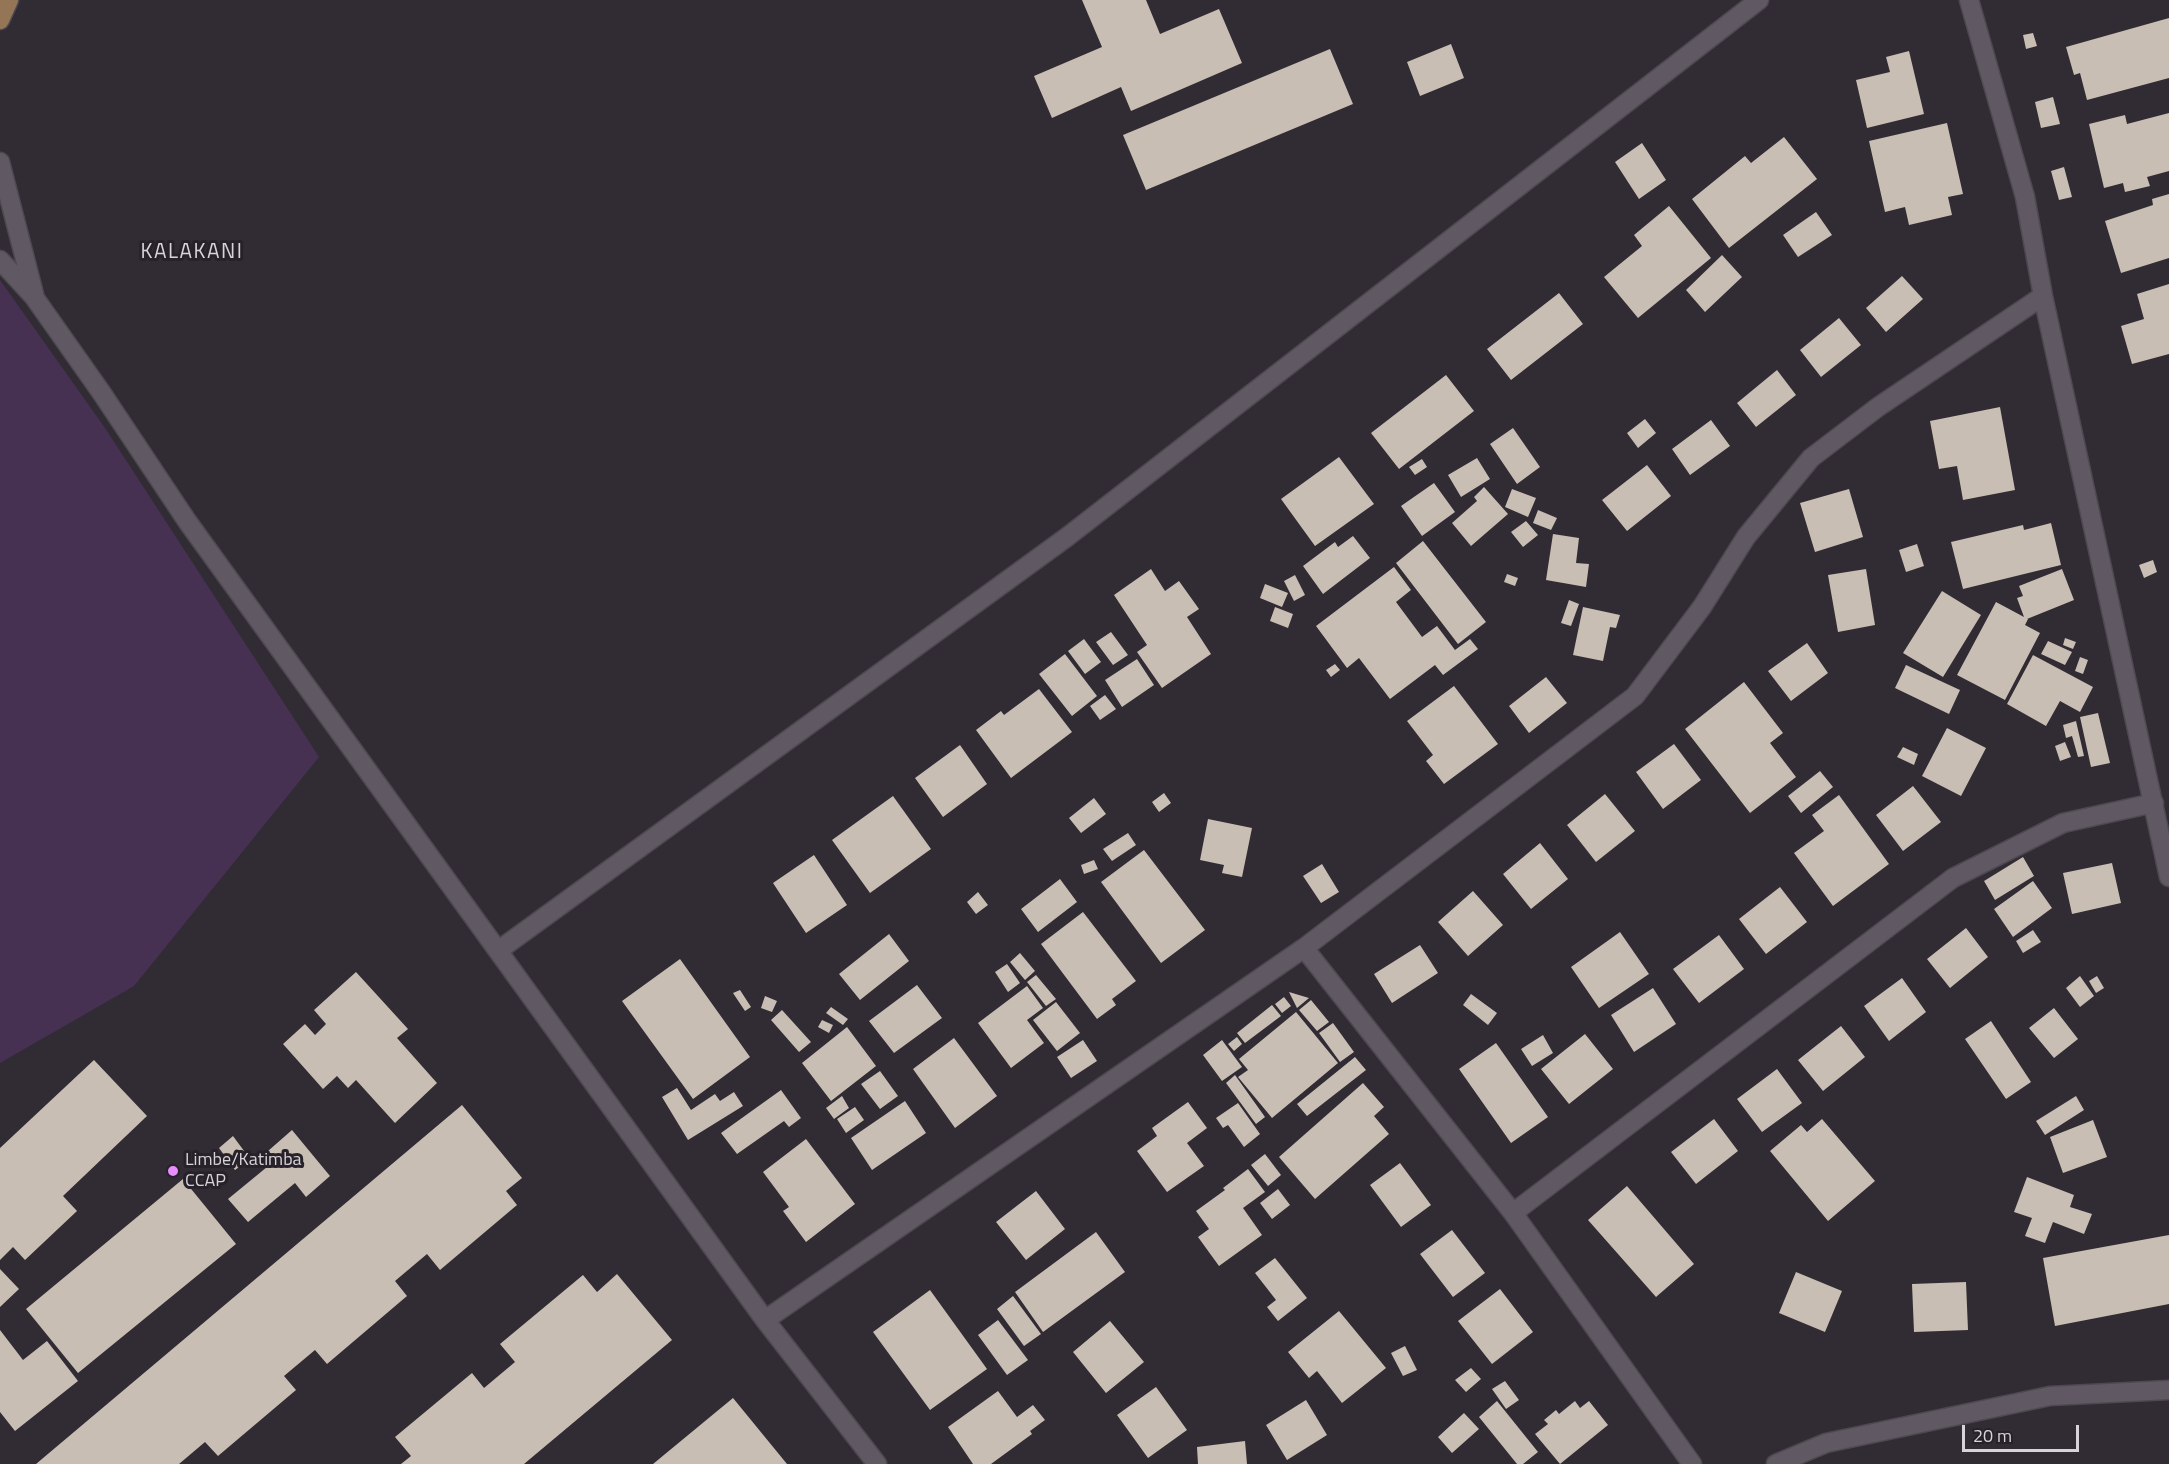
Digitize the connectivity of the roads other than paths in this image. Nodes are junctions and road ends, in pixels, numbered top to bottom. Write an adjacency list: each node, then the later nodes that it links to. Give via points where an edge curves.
1 (9, 0): 4 (main road)
2 (1759, 0): 12 (street, via 1067,537)
3 (1969, 0): 7 (street, via 2025,197)
4 (0, 20)
5 (0, 162): 8 (street)
6 (0, 260): 8 (street)
7 (2043, 296): 9 (street); 11 (street, via 1878,407 1811,458 1746,537 1702,608 1635,696)
8 (34, 297): 12 (street, via 187,522)
9 (2154, 803): 10 (street); 13 (street, via 2063,823 1953,878)
10 (2169, 877)
11 (1304, 948): 13 (street); 14 (street)
12 (499, 950): 14 (street)
13 (1512, 1213): 17 (street)
14 (765, 1320): 16 (street)
15 (2169, 1390): 18 (street, via 2050,1396 1826,1443)
16 (877, 1464)
17 (1692, 1464)
18 (1776, 1464)

